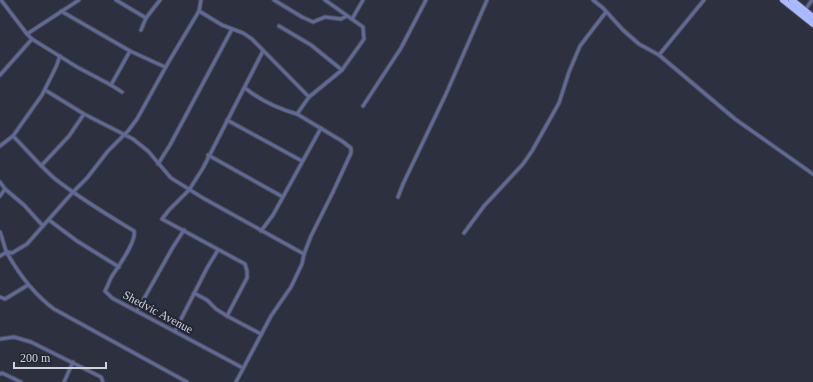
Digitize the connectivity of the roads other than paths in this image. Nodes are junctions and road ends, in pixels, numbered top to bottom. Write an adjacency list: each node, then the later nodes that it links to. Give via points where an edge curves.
1 (1, 0): 28 (street)
2 (79, 0): 17 (street)
3 (116, 0): 22 (street)
4 (160, 0): 22 (street)
5 (200, 0): 18 (street)
6 (274, 0): 20 (street, via 314,22 325,17 341,19)
7 (325, 0): 20 (street)
8 (363, 0): 23 (street)
9 (426, 0): 42 (street, via 401,48)
10 (487, 0): 61 (street)
11 (593, 0): 19 (street)
12 (704, 0): 32 (street)
13 (783, 0): 24 (highway)
14 (792, 0): 16 (highway)
15 (812, 0): 16 (street)
16 (804, 10): 21 (highway)
17 (60, 11): 28 (street); 30 (street)
18 (199, 11): 26 (street); 34 (street)
19 (606, 12): 32 (street, via 639,44); 67 (street, via 580,46 559,103 532,151)
20 (347, 16): 23 (street)
21 (813, 17)
22 (146, 18): 27 (street)
23 (352, 19): 35 (street, via 363,27 364,39)
24 (813, 24)
25 (279, 26): 35 (street, via 311,45)
26 (232, 29): 31 (street, via 243,33); 52 (street)
27 (140, 30)
28 (27, 34): 29 (street)
29 (32, 38): 33 (street); 36 (street)
30 (130, 51): 34 (street); 37 (street)
31 (264, 51): 38 (street); 41 (street)
32 (659, 55): 54 (street, via 735,119)
33 (60, 56): 37 (street); 39 (street)
34 (165, 67): 47 (street, via 137,119)
35 (342, 70): 41 (street)
36 (0, 75)
37 (112, 85): 40 (street)
38 (245, 88): 44 (street, via 286,111); 45 (street)
39 (45, 90): 43 (street); 48 (street)
40 (122, 92)
41 (309, 97): 44 (street)
42 (363, 106)
43 (84, 114): 47 (street); 53 (street, via 69,136)
44 (297, 114): 46 (street)
45 (227, 120): 50 (street); 51 (street)
46 (321, 128): 51 (street); 70 (street, via 351,148 342,174)
47 (125, 134): 52 (street, via 148,151); 58 (street)
48 (13, 136): 49 (street); 53 (street)
49 (0, 146)
50 (208, 155): 57 (street); 60 (street)
51 (302, 161): 60 (street)
52 (158, 164): 57 (street, via 171,178)
53 (41, 166): 58 (street)
54 (813, 174)
55 (0, 182): 56 (street)
56 (5, 189): 59 (street); 63 (street, via 24,205)
57 (190, 190): 64 (street, via 162,220); 65 (street)
58 (73, 192): 62 (street); 72 (street, Shedvic Avenue, via 134,231 133,240)
59 (0, 196)
60 (283, 197): 65 (street)
61 (398, 197)
62 (49, 220): 63 (street); 72 (street)
63 (42, 226): 69 (street, via 27,244 12,253)
64 (184, 230): 68 (street); 76 (street)
65 (261, 231): 70 (street)
66 (0, 232): 69 (street)
67 (464, 233)
68 (218, 250): 74 (street); 77 (street, via 245,264 247,271 247,278)
69 (7, 252): 71 (street); 73 (street)
70 (304, 254): 79 (street, via 291,287)
71 (0, 256)
72 (119, 267): 76 (street, Shedvic Avenue, via 105,291 112,298)
73 (28, 285): 75 (street, via 5,298); 87 (street, via 40,299 54,309)
74 (194, 293): 77 (street); 78 (street)
75 (0, 297)
76 (138, 311): 78 (street, Shedvic Avenue)
77 (227, 316): 79 (street)
78 (175, 331): 82 (street, Shedvic Avenue)
79 (261, 334): 82 (street)
80 (0, 339): 81 (street, via 14,337 26,340)
81 (73, 362): 85 (street); 86 (street, via 101,378)
82 (243, 368): 88 (street)
83 (0, 374): 84 (street)
84 (21, 382)
85 (64, 382)
86 (103, 382)
87 (187, 382)
88 (236, 382)

